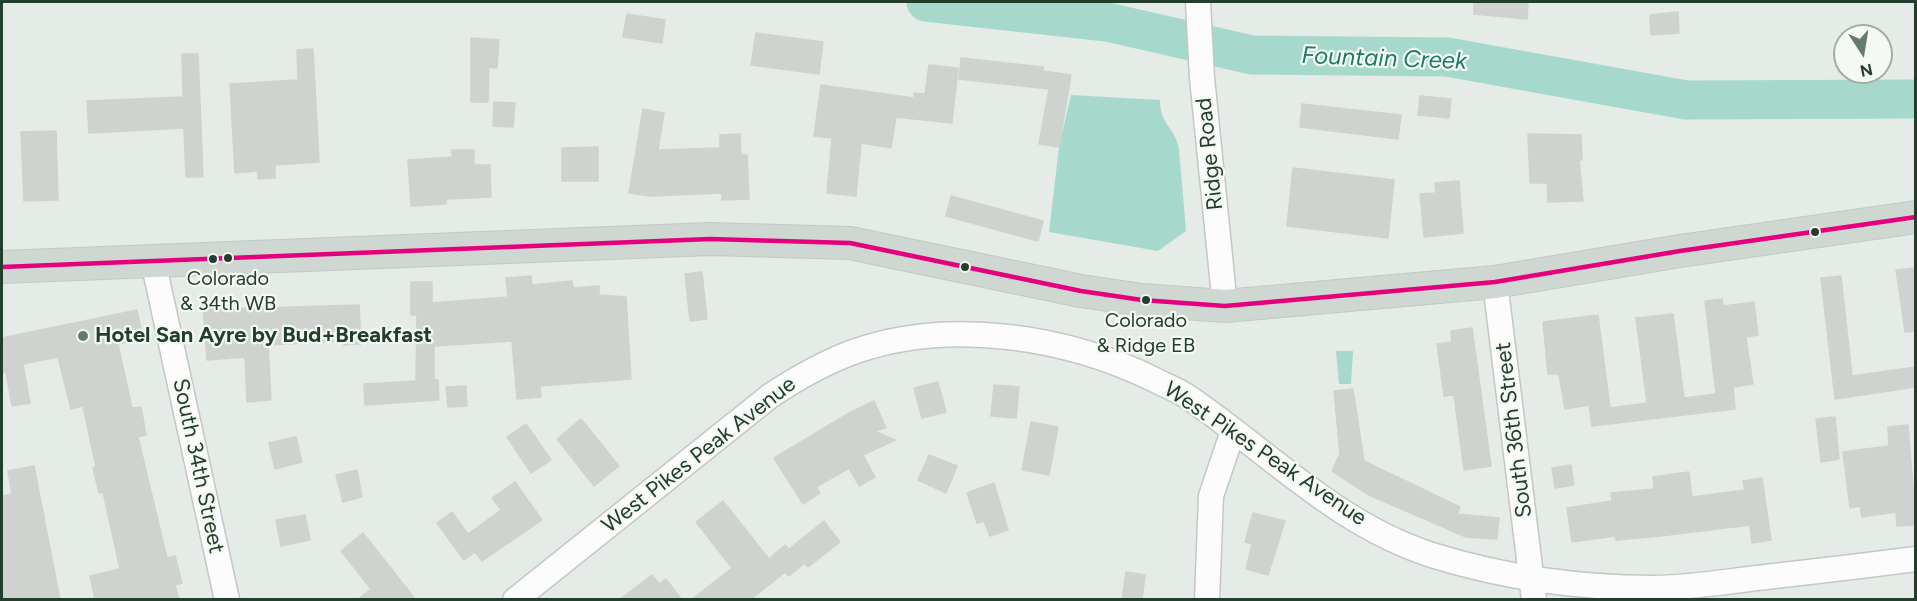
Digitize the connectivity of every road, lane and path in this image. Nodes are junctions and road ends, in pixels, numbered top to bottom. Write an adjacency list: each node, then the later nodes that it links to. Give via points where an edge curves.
1 (1198, 4): 6 (street, Ridge Road)
2 (1916, 217): 5 (main road)
3 (153, 261): 4 (main road); 6 (main road, via 710,239 800,240 886,248 1142,300); 10 (street, South 34th Street)
4 (2, 267)
5 (1495, 282): 6 (main road); 9 (street, South 36th Street)
6 (1225, 306)
7 (1233, 431): 9 (street, West Pikes Peak Avenue, via 1324,500 1399,541); 11 (street, West Pikes Peak Avenue, via 1186,395 1123,364 1086,352 975,336 935,336 859,350 829,361 777,391); 12 (street, via 1211,496)
8 (1916, 559): 9 (street, West Pikes Peak Avenue, via 1655,588)
9 (1533, 589)
10 (227, 600)
11 (515, 600)
12 (1207, 600)

